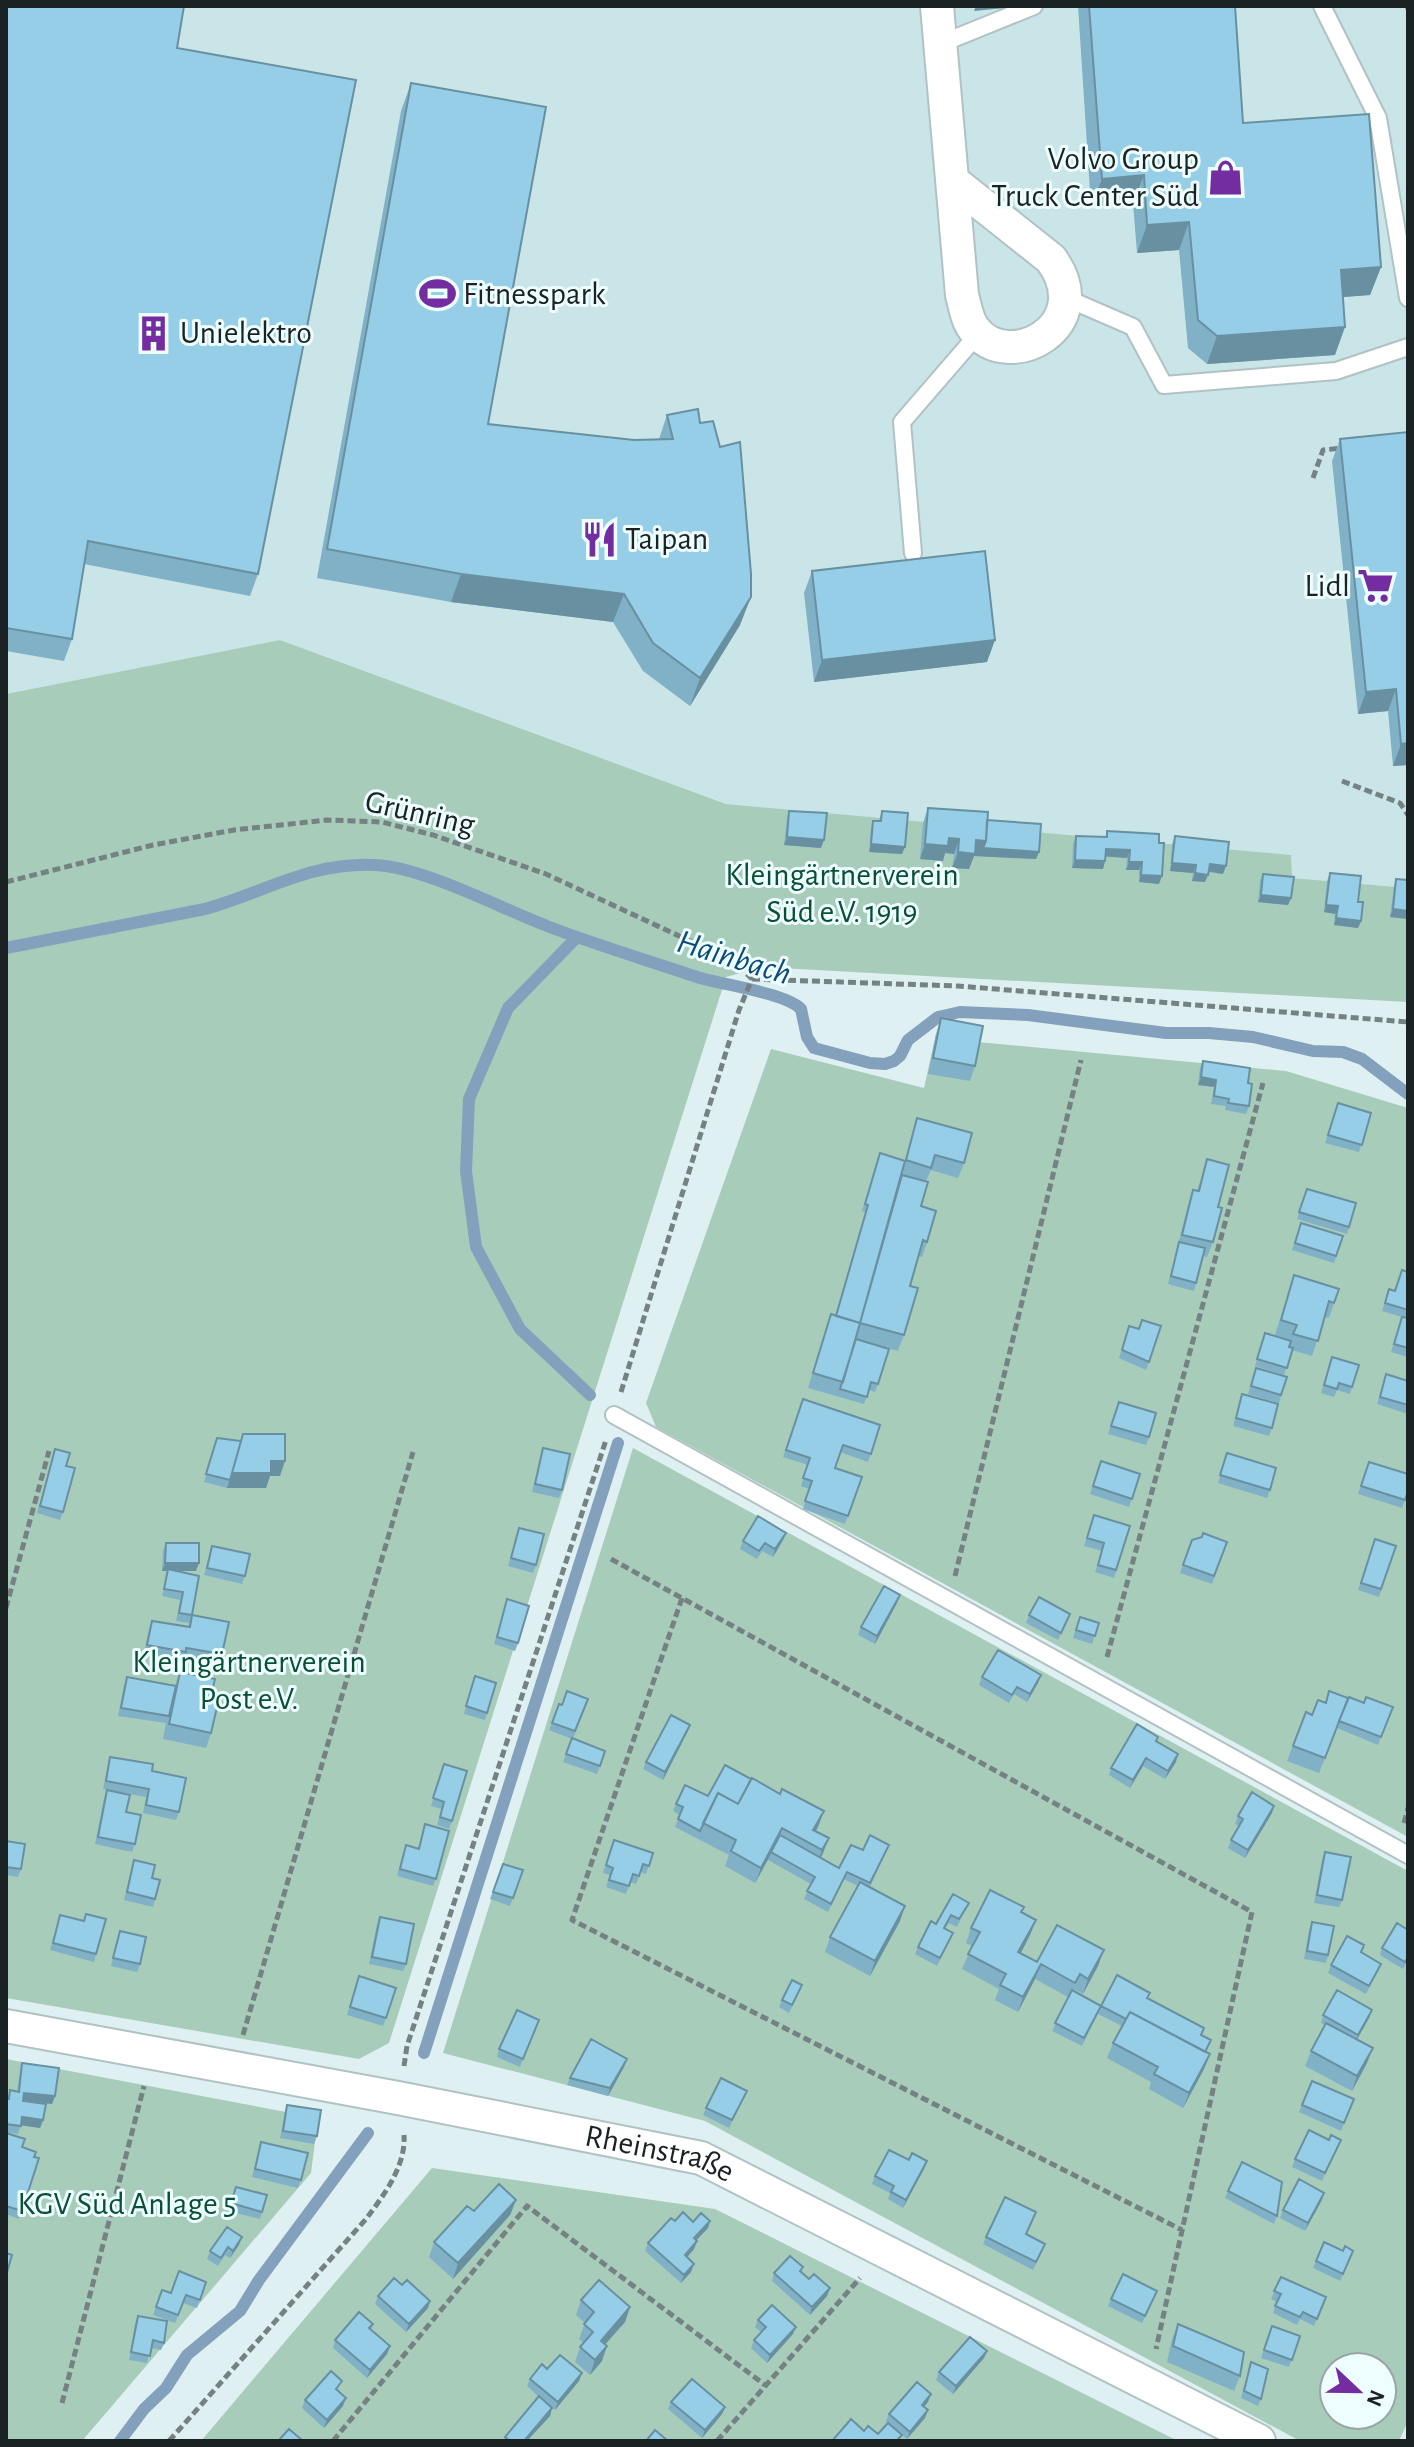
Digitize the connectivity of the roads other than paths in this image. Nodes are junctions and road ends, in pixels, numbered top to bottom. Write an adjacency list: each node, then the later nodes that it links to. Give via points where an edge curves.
1 (937, 6): 4 (street)
2 (1034, 6): 4 (lane)
3 (1322, 6): 7 (lane, via 1378,118)
4 (940, 44): 5 (street)
5 (954, 182): 6 (street, via 1051,259 1062,273); 8 (street, via 962,295)
6 (1066, 298): 8 (street, via 1059,320 1036,342 1004,346); 9 (lane, via 1133,327 1164,385 1336,371)
7 (1408, 298)
8 (978, 334): 10 (lane, via 902,422)
9 (1408, 347)
10 (913, 553)
11 (614, 1415): 12 (lane)
12 (1408, 1855)
13 (6, 2026): 14 (street, Rheinstraße, via 701,2158)
14 (1259, 2441)

